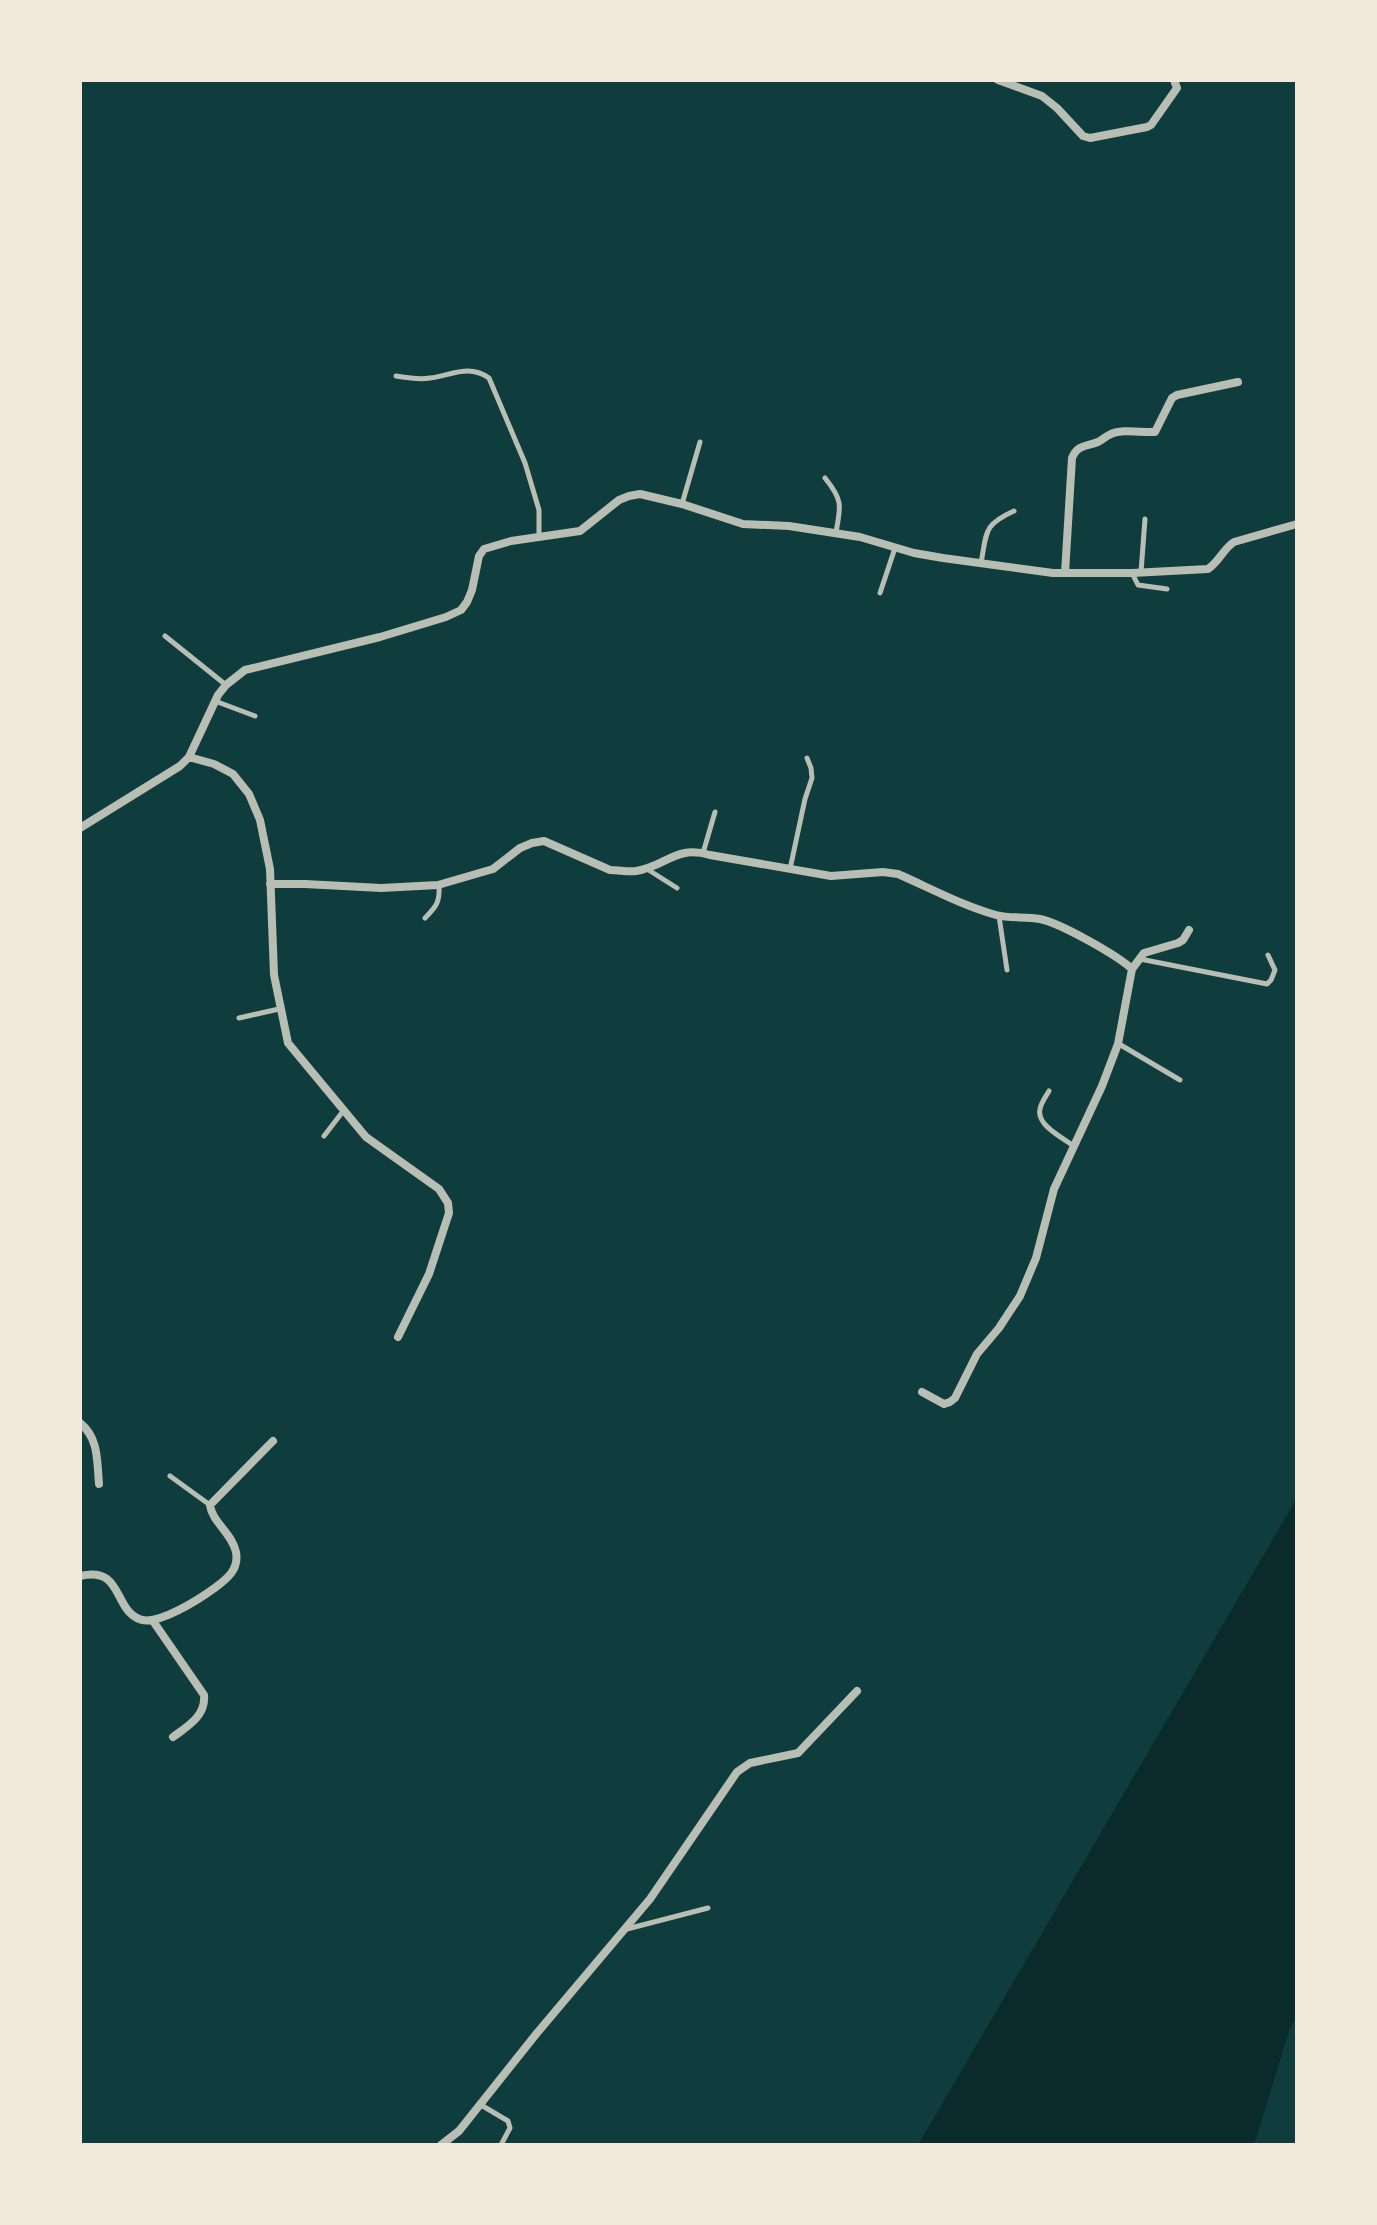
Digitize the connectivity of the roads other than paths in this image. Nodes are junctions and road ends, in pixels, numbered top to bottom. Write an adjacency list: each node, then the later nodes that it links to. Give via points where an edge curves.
1 (998, 80): 2 (street, via 1042,96 1090,138 1151,125 1177,88)
2 (1174, 80)
3 (396, 376): 12 (lane, via 432,378 472,370 489,378 525,463 539,510)
4 (1238, 382): 15 (street, via 1172,398 1155,432 1110,434 1076,450)
5 (700, 442): 7 (lane)
6 (825, 478): 11 (lane, via 840,502)
7 (682, 504): 11 (street, via 743,524); 12 (street, via 629,496 580,531)
8 (1014, 511): 14 (lane, via 990,525)
9 (1145, 519): 16 (lane)
10 (1297, 524): 16 (street, via 1234,542 1208,569)
11 (835, 533): 13 (street)
12 (538, 537): 20 (street, via 484,549 467,602 454,614 260,665)
13 (895, 547): 14 (street); 18 (lane)
14 (981, 563): 15 (street)
15 (1065, 573): 16 (street)
16 (1136, 573): 17 (lane, via 1138,585)
17 (1167, 589)
18 (880, 593)
19 (165, 636): 20 (lane)
20 (226, 685): 21 (street)
21 (215, 701): 22 (lane); 23 (street)
22 (255, 716)
23 (189, 757): 26 (street); 30 (street, via 233,774 249,794 268,852)
24 (807, 758): 29 (lane, via 812,778)
25 (715, 812): 27 (lane)
26 (80, 828)
27 (703, 853): 28 (street, via 682,852); 29 (street)
28 (646, 868): 31 (street, via 610,870 544,841 520,848 493,869); 32 (lane)
29 (790, 870): 33 (street, via 831,876 898,874)
30 (270, 884): 31 (street); 40 (street)
31 (438, 885): 34 (lane, via 440,898)
32 (677, 888)
33 (999, 916): 38 (street, via 1045,920); 39 (lane)
34 (425, 918)
35 (1189, 930): 37 (street, via 1178,943)
36 (1268, 955): 37 (lane, via 1275,970 1267,984)
37 (1139, 958): 38 (street)
38 (1132, 969): 42 (street)
39 (1007, 970)
40 (279, 1009): 41 (lane); 45 (street, via 288,1043)
41 (239, 1018)
42 (1118, 1044): 43 (lane); 47 (street)
43 (1180, 1080)
44 (1049, 1091): 47 (lane, via 1040,1117)
45 (344, 1110): 46 (lane); 48 (street, via 373,1143 439,1189 448,1203 429,1274)
46 (324, 1136)
47 (1074, 1146): 49 (street, via 1054,1189 1020,1296 977,1354 955,1398 944,1404)
48 (398, 1337)
49 (922, 1392)
50 (80, 1423): 53 (street, via 92,1437)
51 (273, 1441): 54 (street)
52 (170, 1476): 54 (lane)
53 (99, 1484)
54 (210, 1505): 56 (street, via 237,1554 232,1575 194,1602)
55 (80, 1576): 56 (street, via 100,1574 132,1615)
56 (153, 1621): 58 (street, via 204,1695 202,1712)
57 (857, 1691): 60 (street, via 798,1753 750,1763 737,1772)
58 (173, 1737)
59 (708, 1908): 60 (lane)
60 (626, 1929): 61 (street)
61 (481, 2105): 62 (street); 63 (lane, via 508,2121)
62 (441, 2145)
63 (501, 2145)

